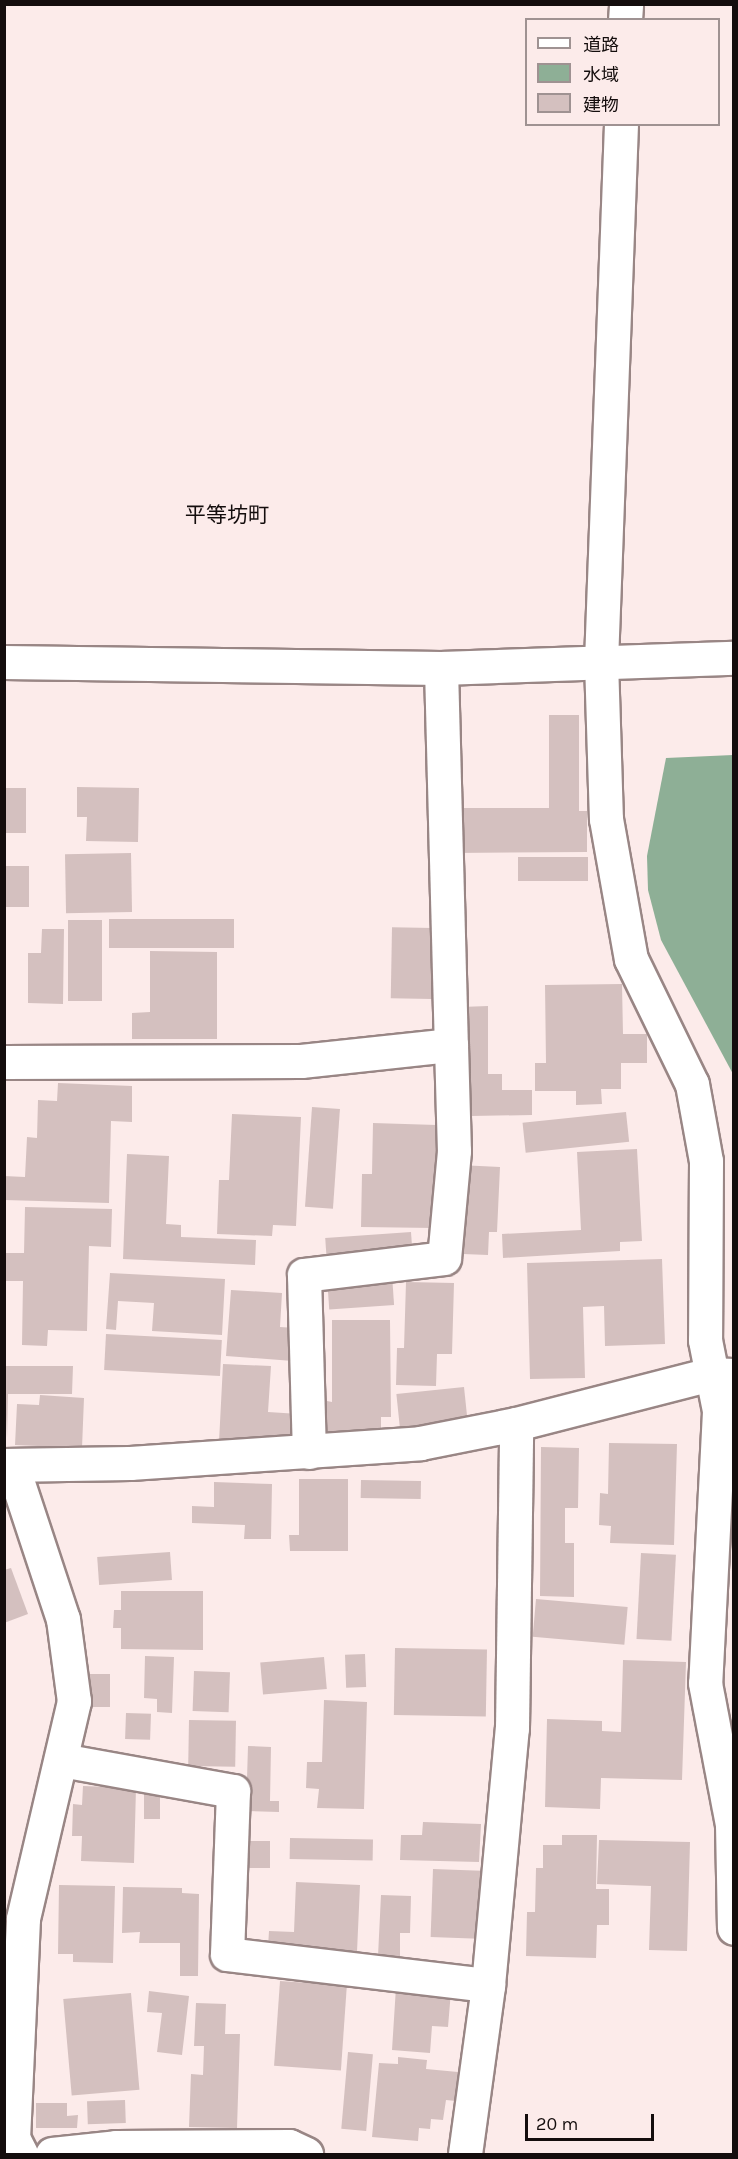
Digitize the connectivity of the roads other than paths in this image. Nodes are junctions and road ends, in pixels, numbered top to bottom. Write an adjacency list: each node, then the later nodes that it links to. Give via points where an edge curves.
1 (621, 126): 3 (street)
2 (734, 658): 3 (street)
3 (601, 661): 5 (street); 8 (street, via 606,819 631,958 692,1084 706,1161 705,1340)
4 (4, 662): 5 (street)
5 (441, 668): 6 (street)
6 (451, 1045): 7 (street, via 301,1061); 10 (street, via 454,1150 444,1258 304,1275)
7 (4, 1062)
8 (722, 1375): 9 (street); 13 (street, via 705,1683 732,1824)
9 (516, 1424): 10 (street, via 420,1443); 14 (street, via 512,1728)
10 (309, 1452): 11 (street)
11 (8, 1465): 12 (street, via 63,1619 74,1701)
12 (61, 1760): 14 (street, via 233,1791 227,1954); 15 (street, via 23,1918 13,2138)
13 (734, 1928)
14 (488, 1985): 18 (street)
15 (21, 2154)
16 (52, 2154): 17 (street, via 116,2147 289,2145)
17 (306, 2154)
18 (465, 2154)

